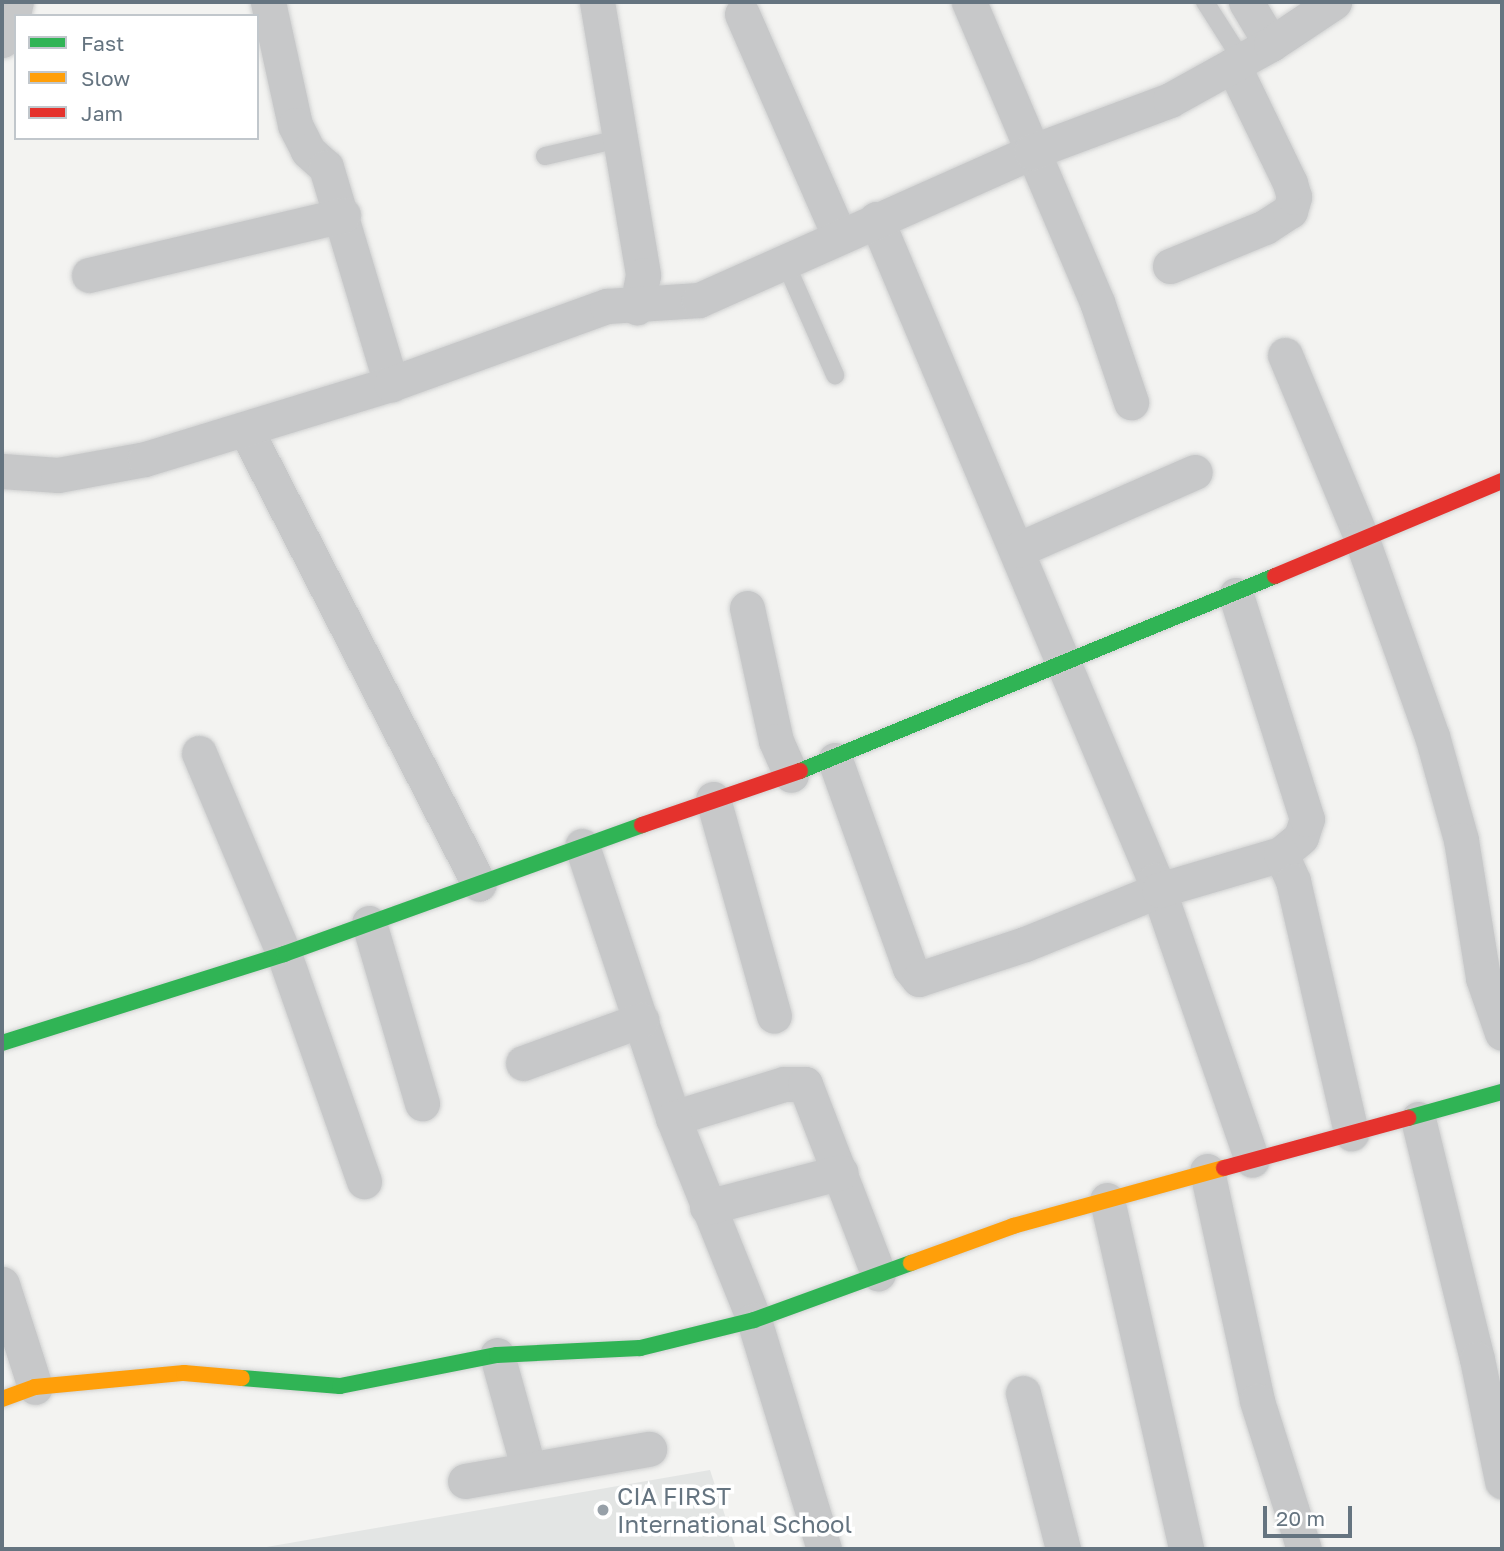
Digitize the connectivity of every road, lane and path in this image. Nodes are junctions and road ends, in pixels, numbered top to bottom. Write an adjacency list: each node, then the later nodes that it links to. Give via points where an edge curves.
1 (16, 2): 9 (street, via 8,36)
2 (268, 2): 14 (street, via 295,125 308,151 326,167)
3 (597, 2): 11 (street)
4 (969, 2): 12 (street)
5 (1205, 2): 10 (lane)
6 (1246, 2): 10 (street)
7 (1334, 2): 10 (street)
8 (742, 14): 16 (street)
9 (2, 40)
10 (1248, 56): 12 (street, via 1170,100); 18 (street, via 1294,197 1290,211 1265,227)
11 (623, 138): 13 (lane); 20 (street, via 643,275)
12 (1031, 152): 15 (street); 24 (street, via 1097,302)
13 (545, 156)
14 (343, 215): 19 (street); 23 (street)
15 (876, 219): 16 (street); 30 (street)
16 (839, 235): 17 (street)
17 (785, 262): 20 (street, via 699,300); 22 (lane)
18 (1170, 266)
19 (89, 275)
20 (637, 307): 23 (street, via 607,306)
21 (1284, 355): 29 (street)
22 (835, 375)
23 (391, 384): 25 (street)
24 (1131, 402)
25 (246, 430): 26 (street, via 85,472); 40 (street)
26 (2, 471)
27 (1195, 472): 30 (street)
28 (1502, 481): 29 (street)
29 (1360, 537): 31 (street); 46 (street, via 1433,736 1461,840 1483,978)
30 (1017, 550): 33 (street, via 1052,644)
31 (1236, 595): 33 (street); 39 (street, via 1307,819 1301,837)
32 (747, 608): 36 (street, via 775,741)
33 (1067, 667): 35 (street); 41 (street)
34 (199, 753): 43 (street)
35 (835, 760): 36 (street); 41 (street, via 910,968 919,979 1025,944)
36 (791, 775): 37 (street)
37 (713, 799): 38 (street); 44 (street)
38 (582, 846): 40 (street); 45 (street)
39 (1281, 854): 41 (street); 53 (street, via 1293,881)
40 (479, 884): 42 (street)
41 (1159, 890): 54 (street)
42 (369, 923): 43 (street); 50 (street)
43 (284, 954): 47 (street); 57 (street)
44 (774, 1016)
45 (641, 1020): 48 (street); 51 (street)
46 (1502, 1032)
47 (2, 1043)
48 (523, 1063)
49 (1502, 1093): 52 (street)
50 (422, 1103)
51 (673, 1118): 56 (street, via 784,1084 805,1084); 59 (street)
52 (1418, 1119): 53 (street); 70 (street, via 1478,1359)
53 (1351, 1133): 54 (street)
54 (1252, 1160): 55 (street)
55 (1207, 1171): 58 (street); 74 (street, via 1257,1401)
56 (841, 1172): 59 (street); 60 (street)
57 (364, 1181)
58 (1107, 1200): 60 (street, via 1013,1226); 73 (street)
59 (707, 1207): 62 (street)
60 (878, 1273): 62 (street)
61 (2, 1284): 64 (street)
62 (754, 1320): 63 (street, via 640,1348); 71 (street)
63 (498, 1355): 64 (street, via 340,1386 184,1373); 68 (street)
64 (35, 1387): 66 (street)
65 (1023, 1393): 72 (street)
66 (2, 1399)
67 (649, 1449): 68 (street)
68 (529, 1470): 69 (street)
69 (465, 1481)
70 (1502, 1481)
71 (824, 1549)
72 (1063, 1549)
73 (1186, 1549)
74 (1304, 1549)

